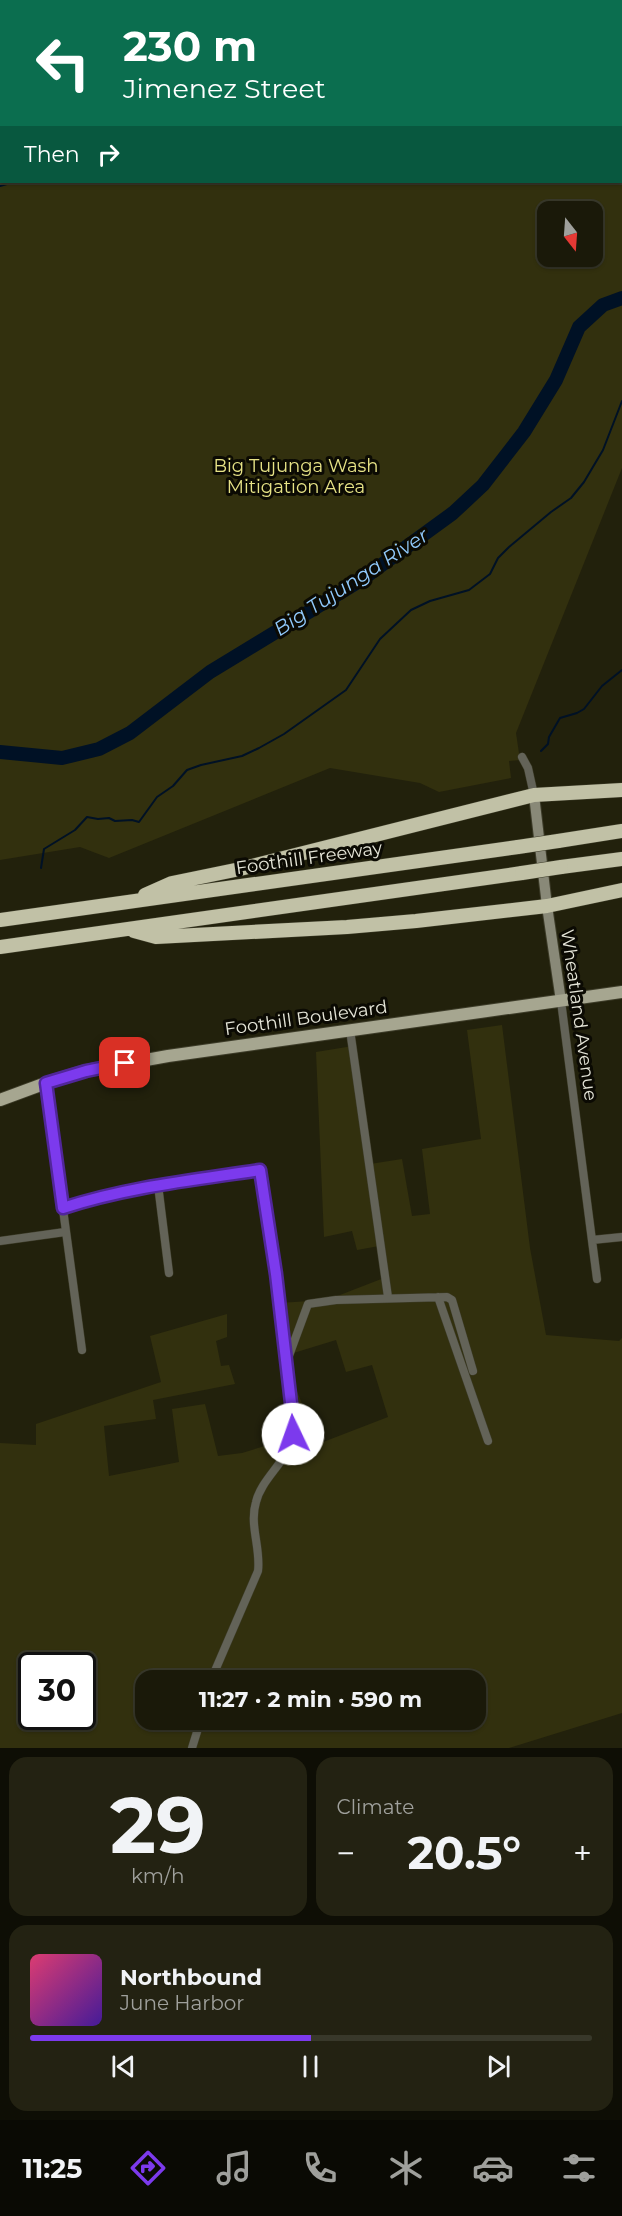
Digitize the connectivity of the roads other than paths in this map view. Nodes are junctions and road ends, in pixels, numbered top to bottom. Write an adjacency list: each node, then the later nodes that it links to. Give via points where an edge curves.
1 (522, 757): 3 (street, Wheatland Avenue)
2 (622, 790): 3 (highway)
3 (534, 795): 7 (highway, via 172,883); 8 (street, Wheatland Avenue)
4 (622, 831): 7 (highway, Foothill Freeway, bridge)
5 (622, 859): 10 (highway, bridge)
6 (622, 890): 8 (highway)
7 (130, 902): 9 (highway, Foothill Freeway)
8 (546, 906): 10 (highway, via 347,927 156,937); 13 (street, Wheatland Avenue)
9 (0, 920)
10 (126, 929): 11 (highway)
11 (0, 947)
12 (622, 992): 13 (main road, Foothill Boulevard)
13 (561, 1000): 14 (main road, Foothill Boulevard); 21 (street, Wheatland Avenue)
14 (350, 1030): 15 (main road, Foothill Boulevard, via 104,1067); 25 (street)
15 (46, 1083): 16 (main road, Foothill Boulevard); 18 (street)
16 (0, 1100)
17 (158, 1185): 18 (street); 23 (street); 28 (street, via 260,1170)
18 (63, 1208): 19 (street)
19 (65, 1232): 22 (street); 27 (street)
20 (622, 1237): 21 (street)
21 (592, 1240): 24 (street, Wheatland Avenue)
22 (0, 1241)
23 (169, 1273)
24 (597, 1279)
25 (388, 1297): 26 (street); 28 (street, via 308,1304)
26 (438, 1297): 29 (street, via 452,1300); 30 (street)
27 (82, 1350)
28 (286, 1362): 31 (street, via 293,1434 290,1446 262,1486 256,1502 253,1518 258,1570)
29 (473, 1371)
30 (488, 1441)
31 (216, 1670)
32 (198, 1730): 33 (street)
33 (192, 1748)

